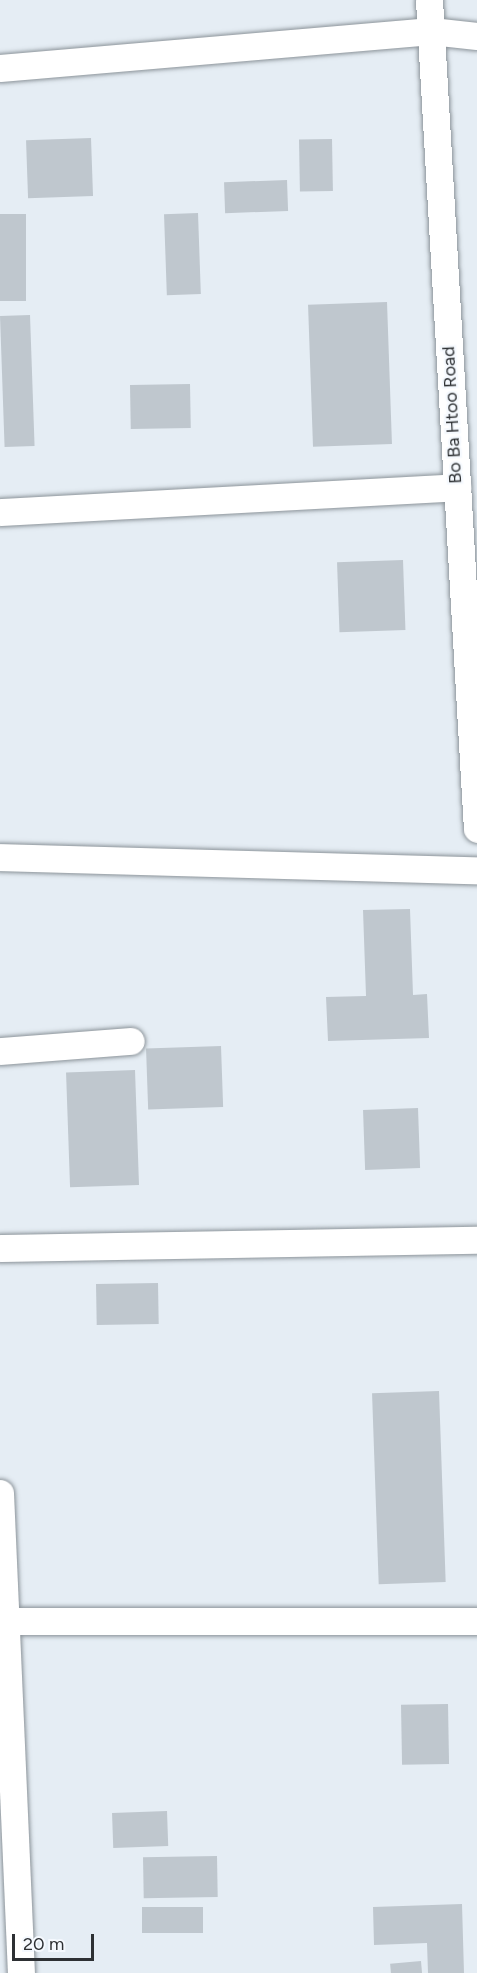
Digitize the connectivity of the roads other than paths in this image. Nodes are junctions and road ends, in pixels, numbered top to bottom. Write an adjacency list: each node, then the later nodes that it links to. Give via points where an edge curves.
1 (429, 0): 2 (street, Bo Ba Htoo Road)
2 (431, 31): 3 (street); 4 (street); 5 (street, Bo Ba Htoo Road)
3 (477, 36)
4 (0, 68)
5 (465, 429): 6 (street, Bo Ba Htoo Road)
6 (457, 487): 7 (street); 8 (street, Bo Ba Htoo Road)
7 (0, 512)
8 (477, 829)
9 (0, 857): 10 (street)
10 (477, 870)
11 (131, 1041): 12 (street)
12 (0, 1051)
13 (477, 1240): 14 (street)
14 (0, 1248)
15 (0, 1493): 16 (street)
16 (5, 1621): 17 (street); 18 (street)
17 (477, 1621)
18 (21, 1973)

